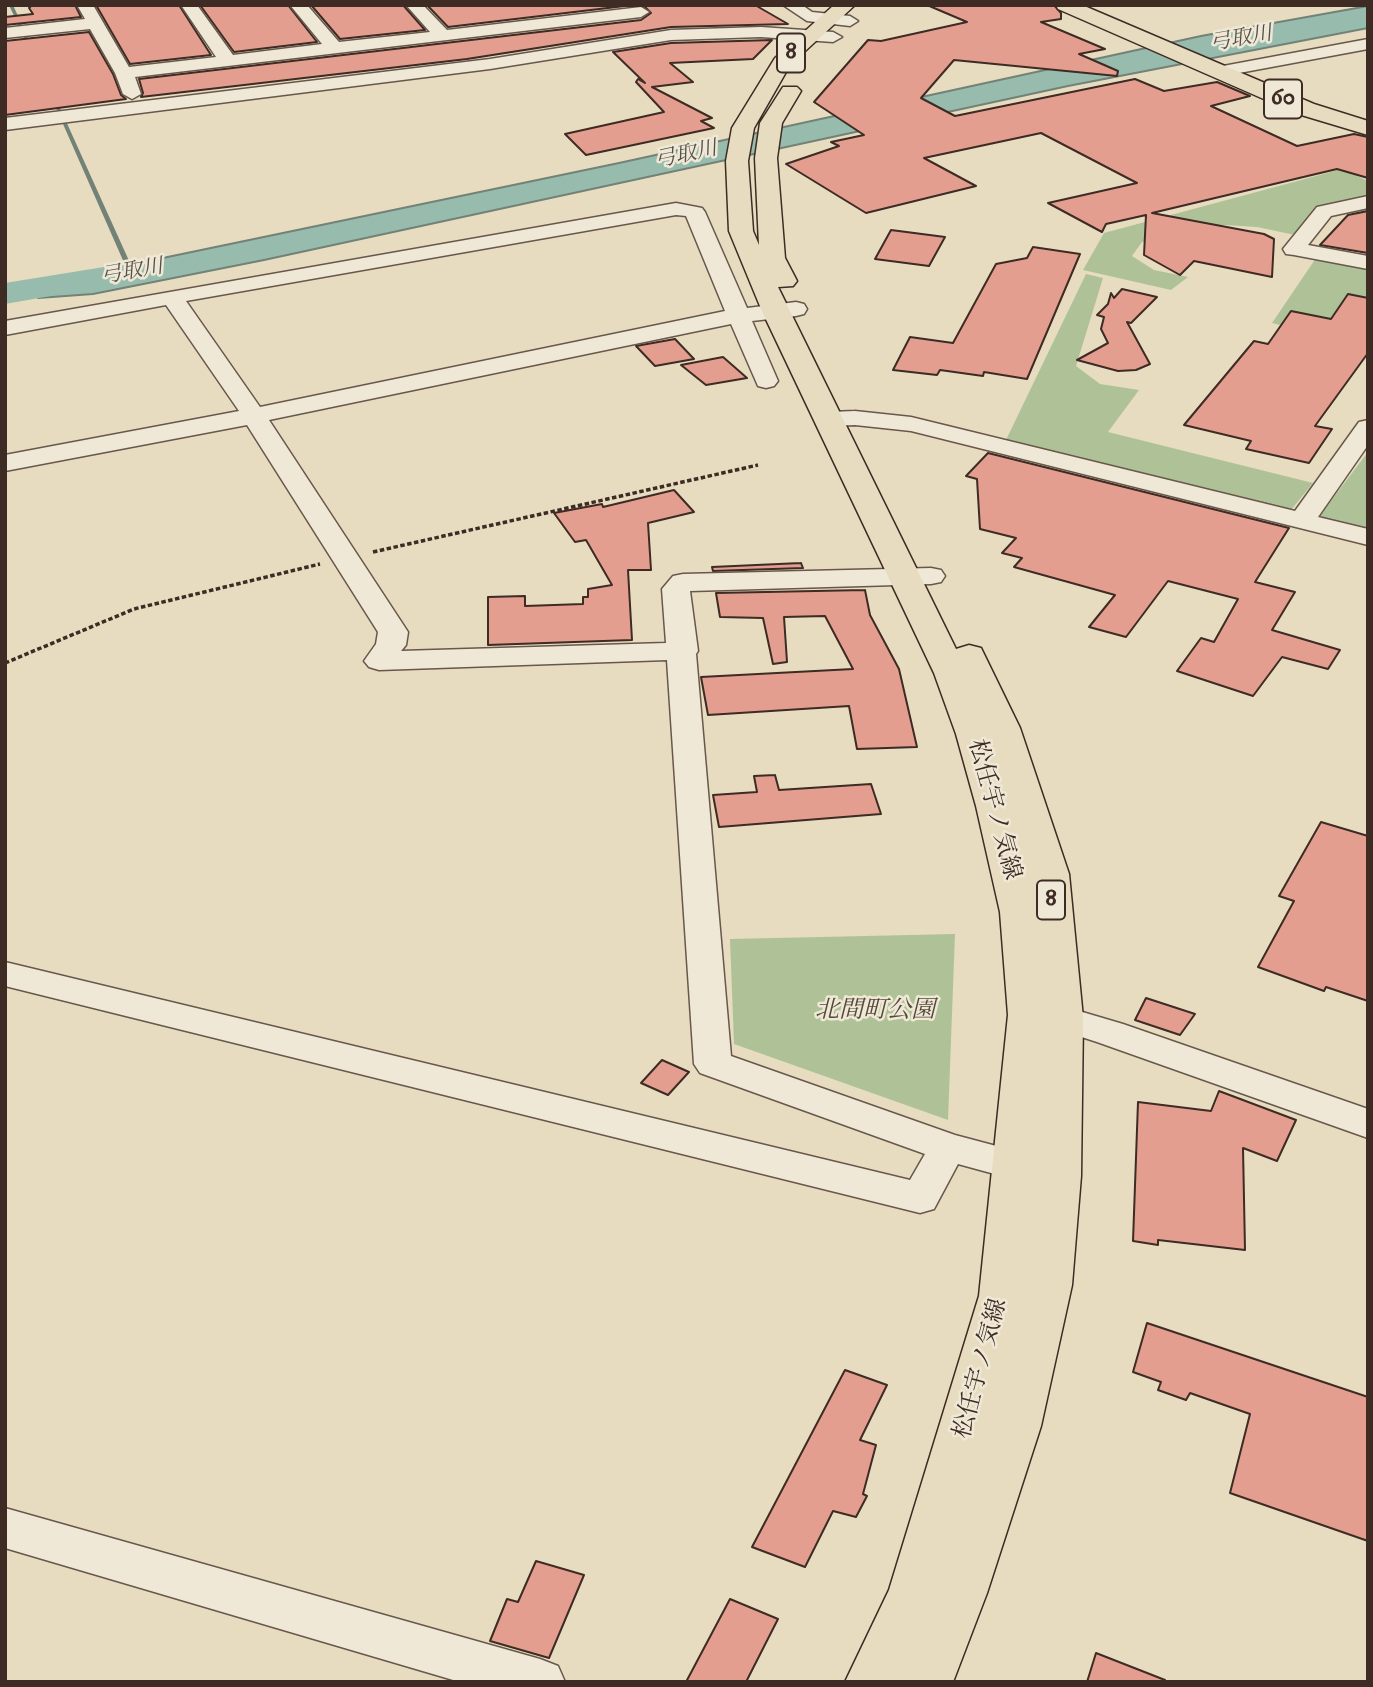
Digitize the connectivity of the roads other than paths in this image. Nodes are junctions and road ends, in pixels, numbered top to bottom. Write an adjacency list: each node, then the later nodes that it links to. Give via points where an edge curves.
1 (85, 5): 11 (street)
2 (189, 5): 19 (street)
3 (298, 5): 18 (street)
4 (414, 5): 16 (street)
5 (524, 5): 12 (street)
6 (791, 5): 10 (street, via 807,16)
7 (868, 5): 10 (main road, 松任宇ノ気線 / 8)
8 (1065, 5): 20 (main road, 60)
9 (637, 8): 12 (street); 14 (street)
10 (840, 21): 15 (main road, 松任宇ノ気線 / 8); 25 (main road, 松任宇ノ気線 / 8, via 779,108)
11 (95, 23): 13 (street); 21 (street)
12 (544, 24): 16 (street)
13 (9, 32)
14 (671, 35): 15 (street); 22 (street, via 490,64)
15 (809, 35): 25 (main road, 松任宇ノ気線 / 8, via 782,62 743,128)
16 (443, 36): 18 (street)
17 (1368, 44): 20 (street)
18 (334, 48): 19 (street)
19 (228, 61): 21 (street)
20 (1223, 71): 24 (main road, 60, via 1306,109)
21 (124, 72): 22 (street)
22 (138, 109): 23 (street)
23 (5, 124)
24 (1368, 128)
25 (752, 160): 29 (main road, 松任宇ノ気線 / 8, via 741,231)
26 (1368, 202): 27 (street, via 1324,211 1294,249)
27 (1368, 263)
28 (172, 297): 29 (street, via 676,209 695,212); 30 (street); 32 (street)
29 (769, 312): 31 (street); 32 (street); 33 (main road, 松任宇ノ気線 / 8)
30 (5, 328)
31 (766, 382)
32 (254, 416): 35 (street); 39 (street, via 393,632 391,645 379,661)
33 (842, 418): 36 (street, via 911,424); 38 (main road, 松任宇ノ気線 / 8)
34 (1368, 427): 36 (street)
35 (5, 463)
36 (1302, 520): 37 (street)
37 (1368, 537)
38 (917, 577): 39 (street, via 684,582 676,589); 41 (main road, 松任宇ノ気線 / 8, via 995,806)
39 (683, 651): 43 (street, via 713,1064)
40 (5, 974): 43 (street, via 920,1198)
41 (1045, 1016): 42 (street); 44 (main road, 松任宇ノ気線 / 8); 45 (main road, 松任宇ノ気線 / 8)
42 (1368, 1124)
43 (948, 1147): 44 (street)
44 (1017, 1165): 45 (street); 48 (main road, 松任宇ノ気線 / 8, via 996,1322 916,1592)
45 (1058, 1176): 49 (main road, 松任宇ノ気線 / 8, via 1048,1285 1015,1426)
46 (5, 1528): 47 (street)
47 (540, 1682)
48 (874, 1682)
49 (924, 1682)

